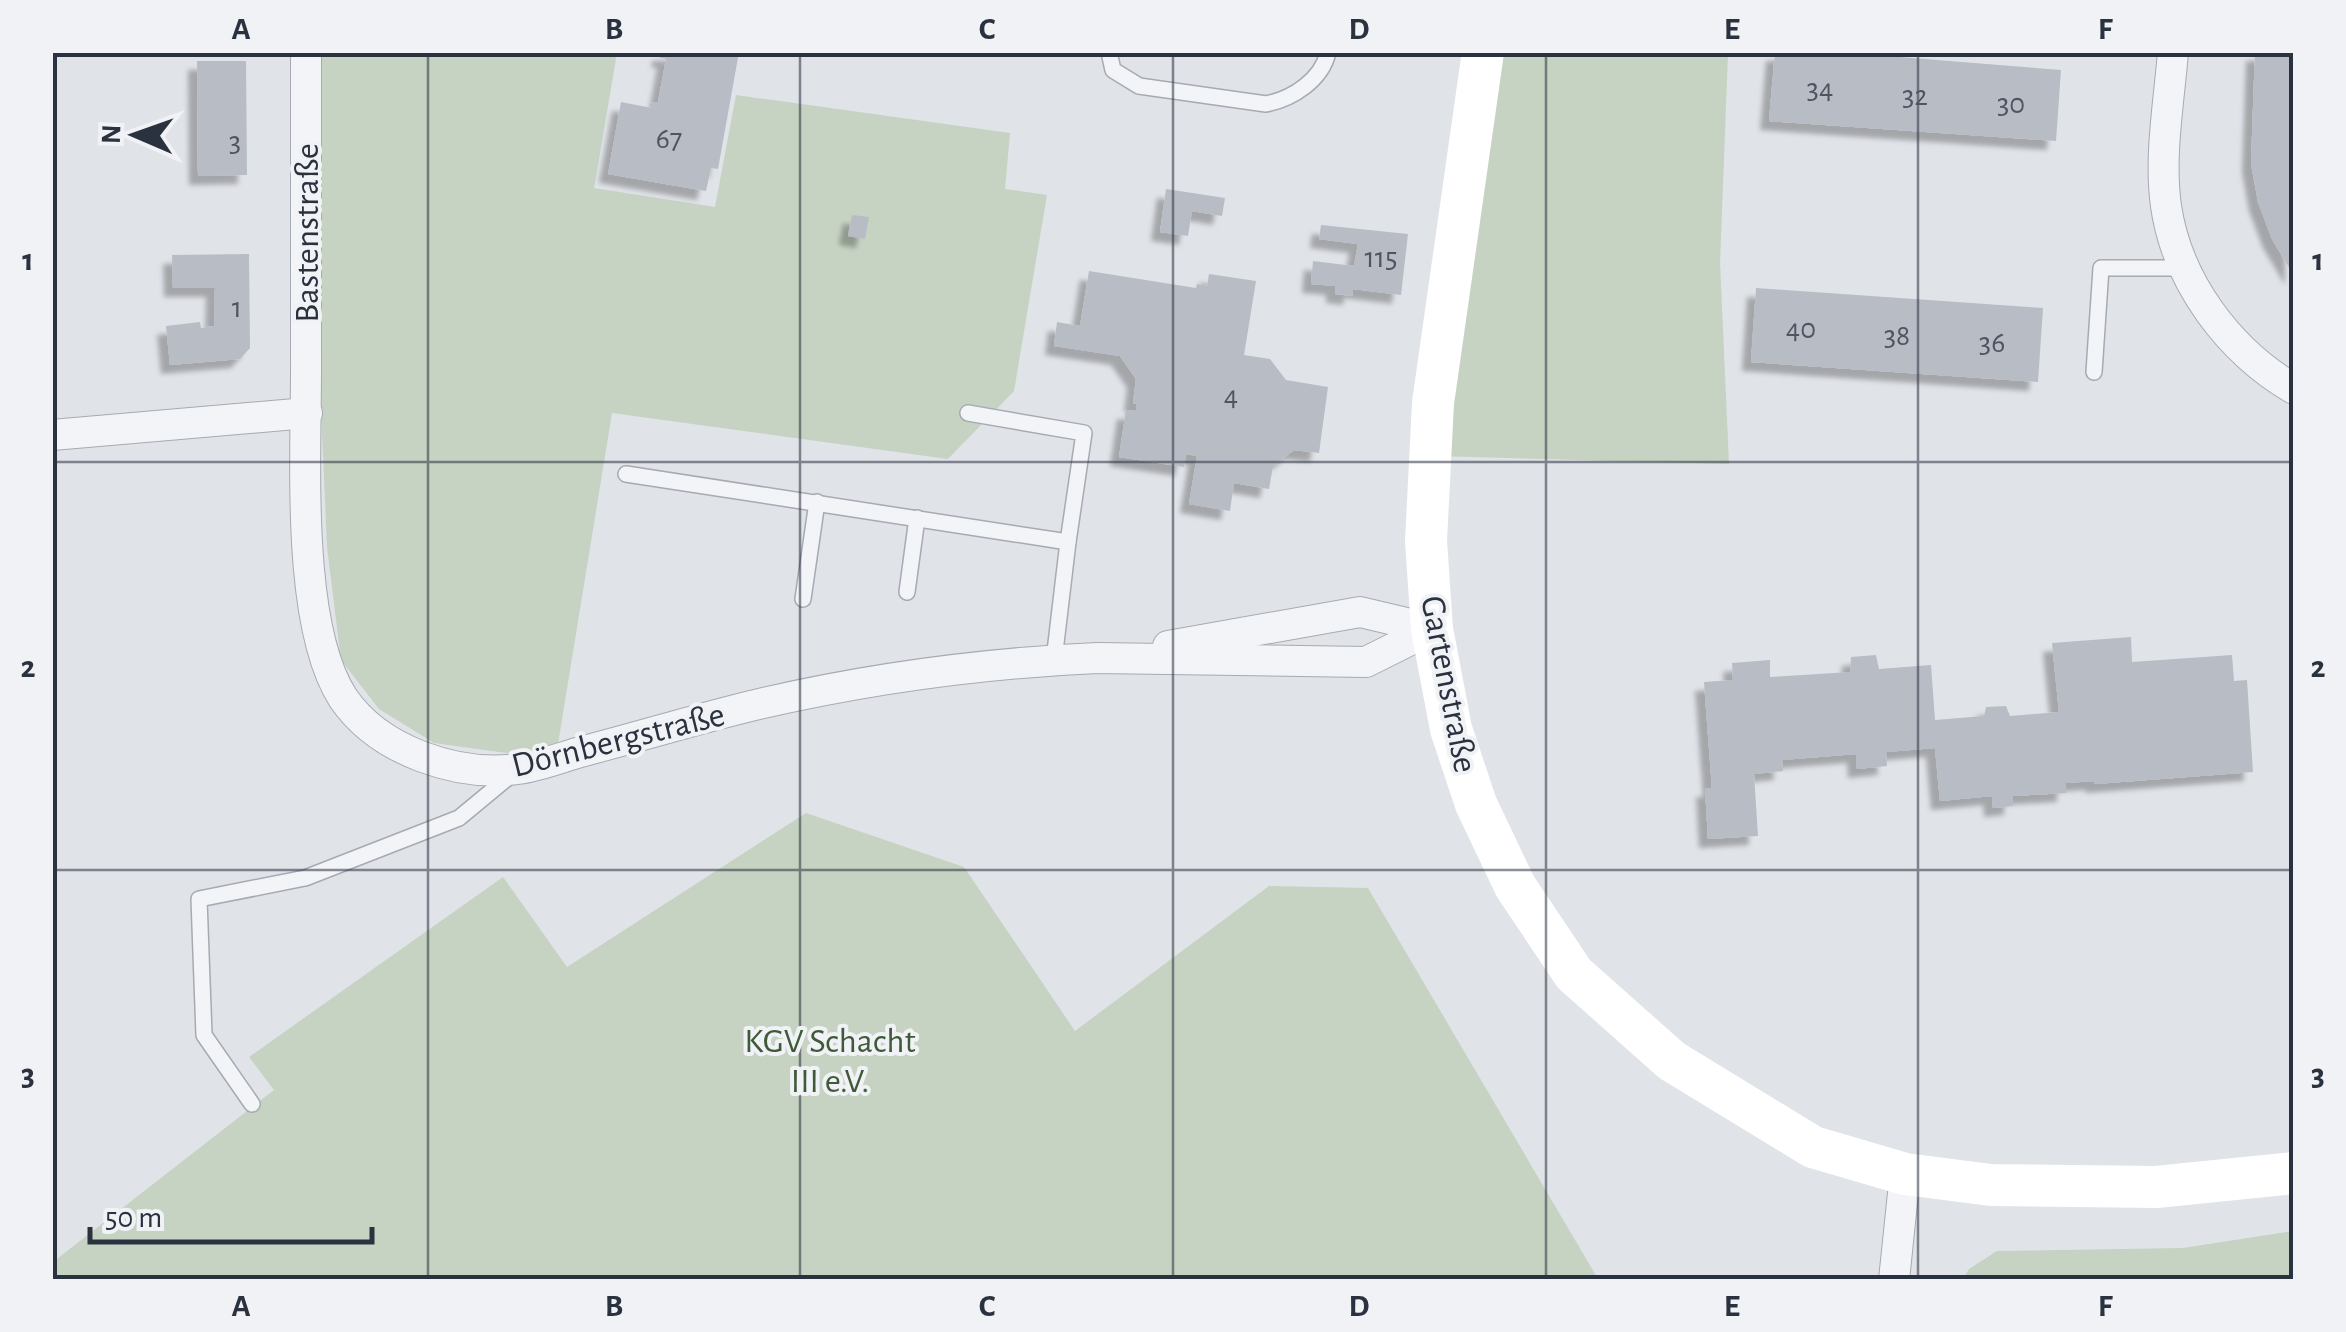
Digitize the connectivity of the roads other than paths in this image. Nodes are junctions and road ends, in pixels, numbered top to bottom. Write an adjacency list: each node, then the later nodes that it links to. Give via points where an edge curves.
1 (306, 52): 10 (street, Bastenstraße)
2 (1109, 52): 3 (lane, via 1113,70 1139,86 1266,104 1304,88)
3 (1328, 52)
4 (1483, 52): 18 (street, Gartenstraße, via 1433,403 1426,541)
5 (2173, 52): 6 (street, via 2166,207)
6 (2185, 268): 7 (lane, via 2101,268); 8 (street, via 2215,322 2250,359)
7 (2094, 372)
8 (2294, 389)
9 (968, 412): 15 (lane, via 1084,434)
10 (306, 413): 11 (street); 21 (street, Dörnbergstraße, via 312,601 320,646 343,698 368,725 430,760)
11 (52, 435)
12 (626, 474): 13 (lane)
13 (817, 502): 14 (lane); 17 (lane)
14 (917, 518): 15 (lane); 16 (lane)
15 (1068, 542): 20 (lane)
16 (906, 592)
17 (803, 599)
18 (1432, 628): 19 (street, Dörnbergstraße, via 1360,612); 19 (street, Dörnbergstraße, via 1366,662); 24 (street, Gartenstraße, via 1452,729 1476,804 1514,886 1574,974 1672,1061 1813,1147)
19 (1096, 658): 20 (street, Dörnbergstraße)
20 (1054, 660): 21 (street, Dörnbergstraße, via 779,700)
21 (518, 769): 22 (lane, via 460,818 305,878 200,899 204,1034)
22 (252, 1104)
23 (2294, 1173): 24 (street, Gartenstraße, via 2156,1187 1991,1185)
24 (1905, 1174): 25 (street)
25 (1894, 1280)

